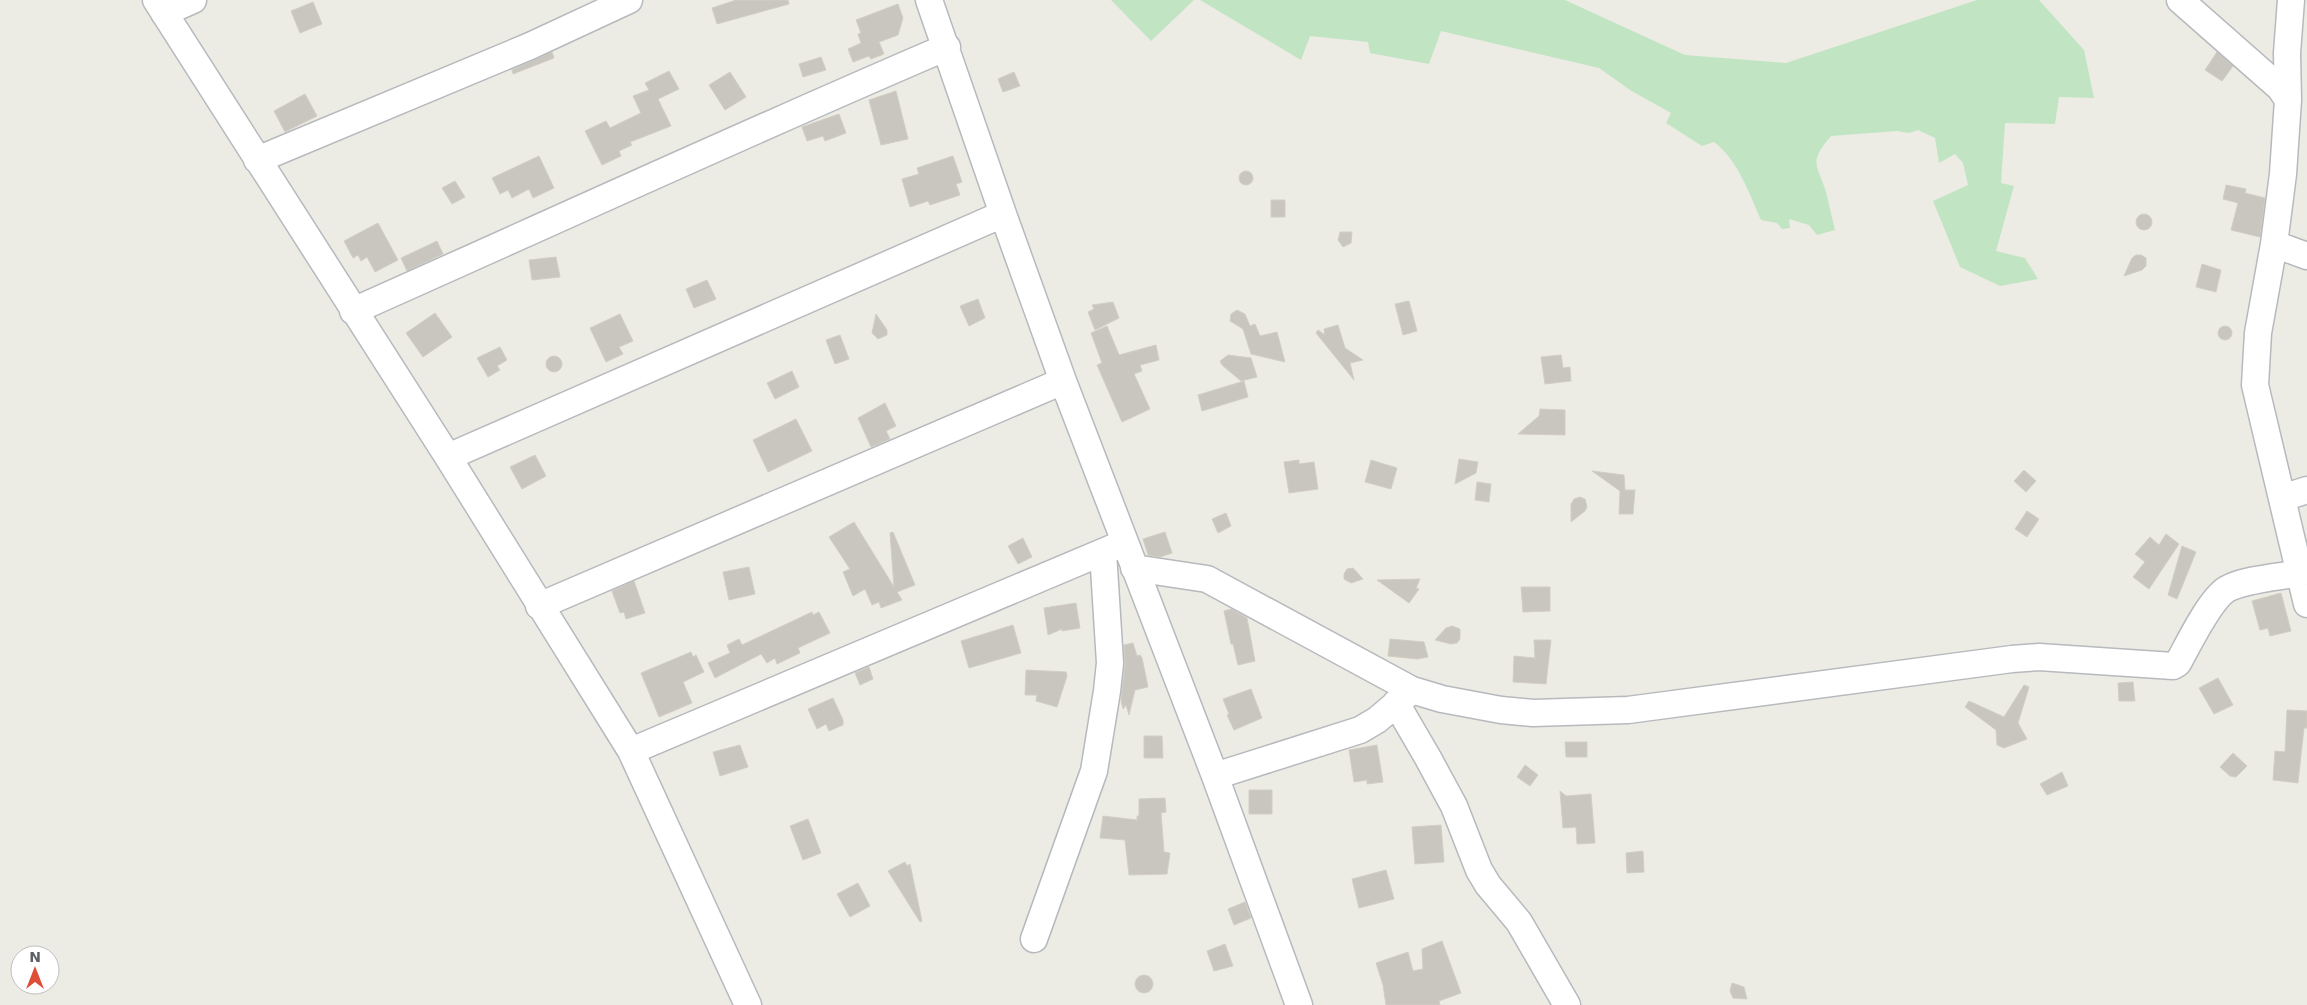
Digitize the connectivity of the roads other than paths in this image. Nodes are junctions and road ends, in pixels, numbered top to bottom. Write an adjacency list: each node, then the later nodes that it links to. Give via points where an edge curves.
1 (193, 0): 6 (street)
2 (630, 0): 9 (street, via 530,46)
3 (929, 0): 7 (street)
4 (2180, 0): 8 (street, via 2280,88)
5 (2291, 0): 8 (street)
6 (160, 6): 9 (street)
7 (947, 47): 10 (street); 13 (street)
8 (2288, 100): 11 (street)
9 (257, 160): 13 (street)
10 (1003, 214): 14 (street); 15 (street)
11 (2274, 244): 12 (street); 17 (street, via 2258,333 2256,385)
12 (2307, 256)
13 (353, 311): 15 (street)
14 (1063, 381): 18 (street); 22 (street)
15 (448, 457): 22 (street)
16 (2307, 490): 17 (street)
17 (2282, 498): 20 (street)
18 (1114, 548): 19 (street); 24 (street); 26 (street, via 1110,663 1094,771)
19 (1134, 568): 23 (street, via 1207,579); 25 (street)
20 (2300, 573): 21 (street); 23 (street, via 2227,589 2216,599 2178,663 2173,666 2039,657 2012,659 1628,710 1533,713)
21 (2307, 604)
22 (539, 606): 24 (street)
23 (1404, 696): 25 (street, via 1360,730); 29 (street, via 1428,758 1454,806 1479,870 1519,922)
24 (631, 751): 27 (street)
25 (1215, 776): 28 (street)
26 (1034, 939)
27 (748, 1005)
28 (1299, 1005)
29 (1567, 1005)

